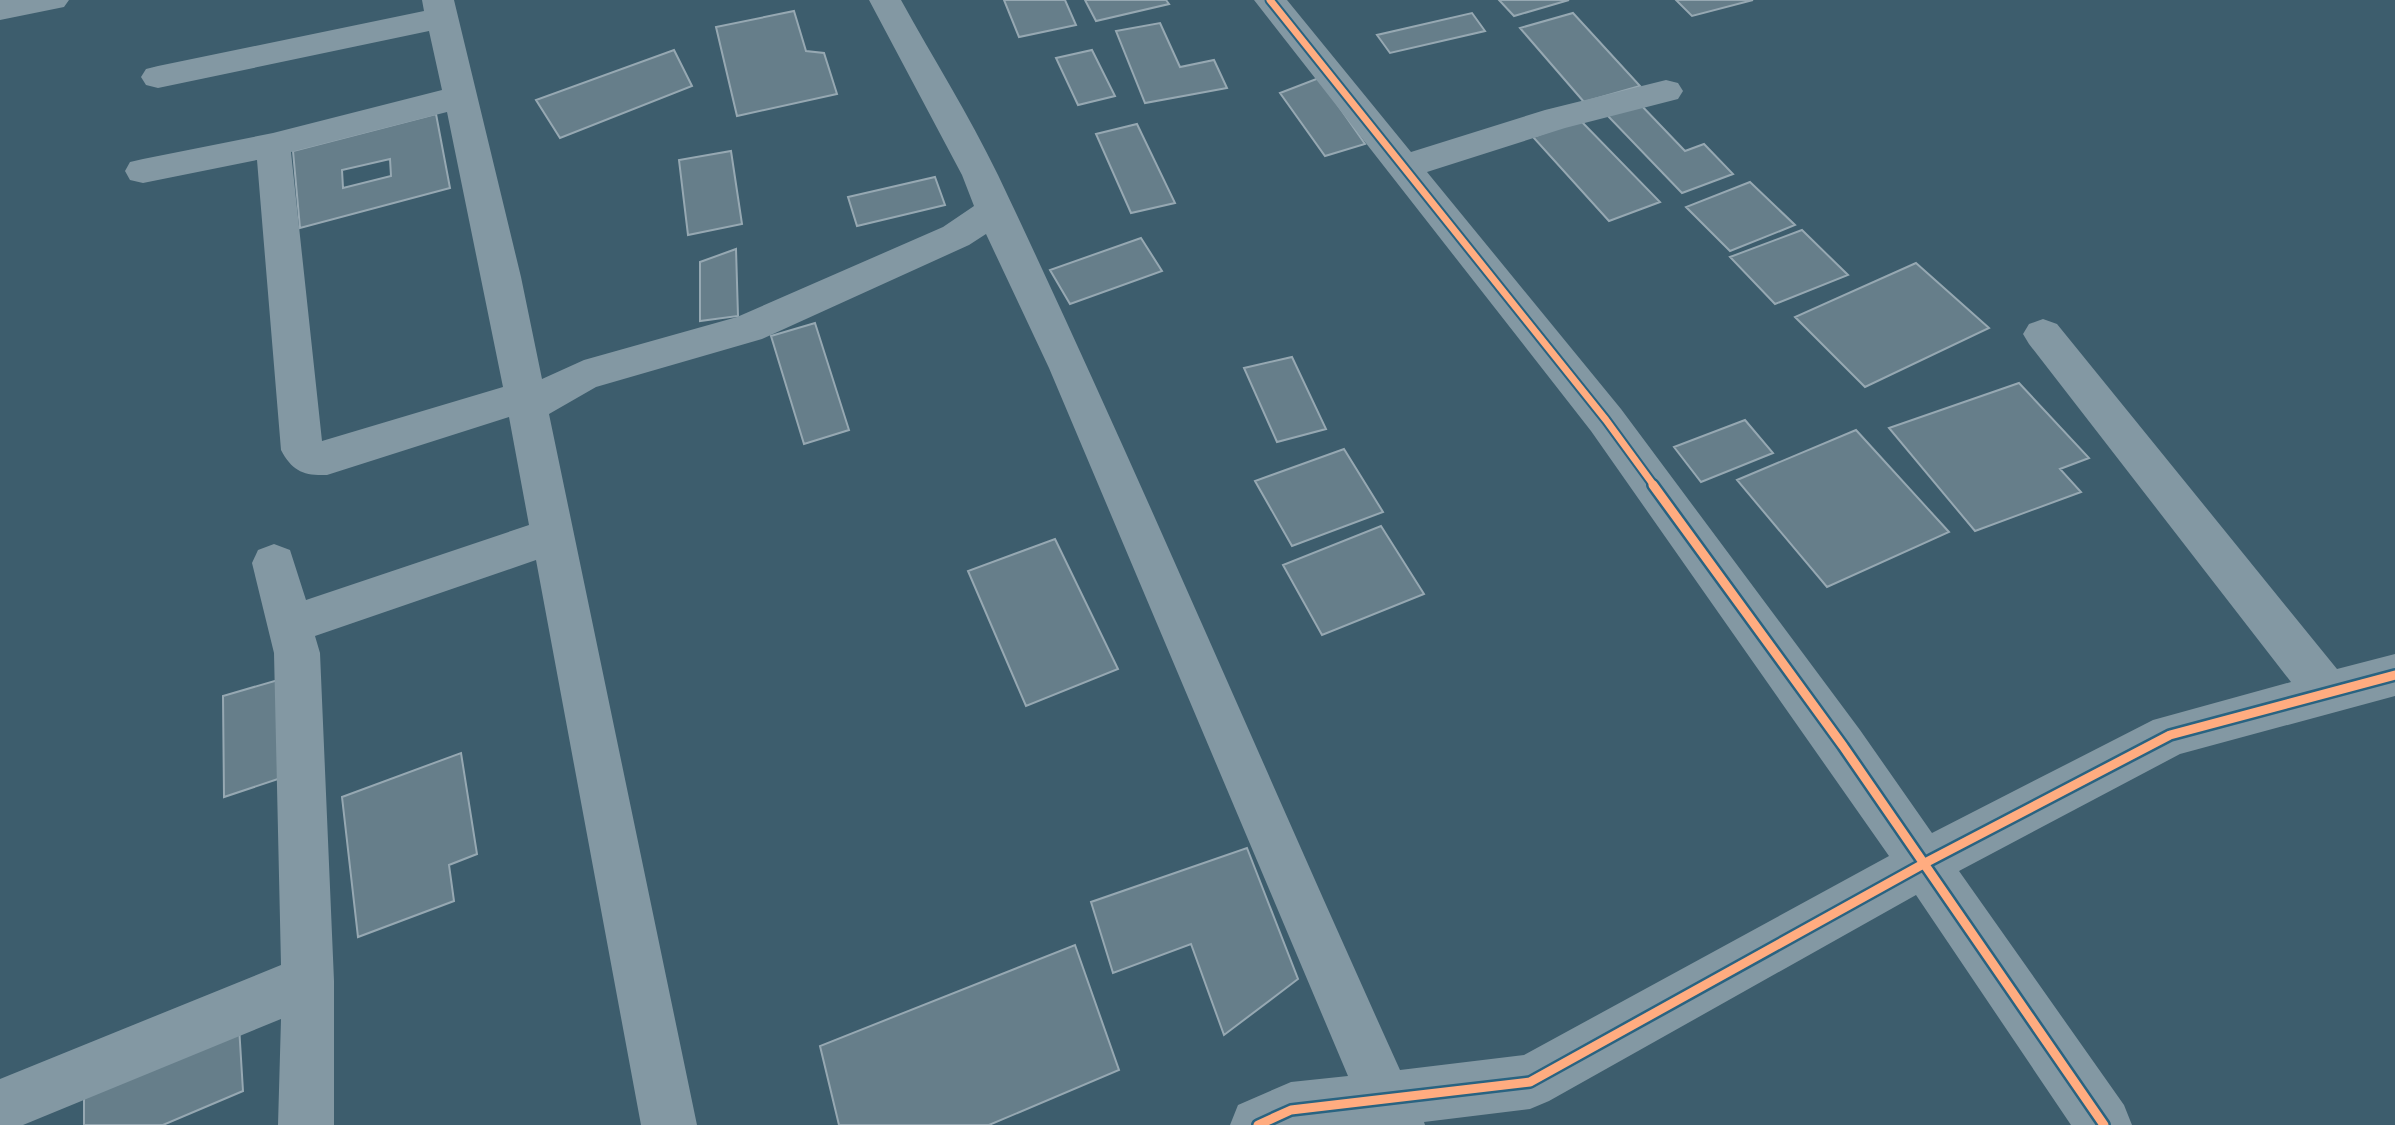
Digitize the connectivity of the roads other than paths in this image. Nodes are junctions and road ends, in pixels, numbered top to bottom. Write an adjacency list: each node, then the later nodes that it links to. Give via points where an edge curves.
1 (53, 0): 5 (street)
2 (885, 0): 12 (street, via 980,175)
3 (1270, 0): 10 (street)
4 (440, 9): 6 (street); 8 (street)
5 (0, 10)
6 (158, 77)
7 (1666, 91): 10 (street, via 1557,118)
8 (460, 97): 9 (street); 14 (street)
9 (273, 145): 11 (street); 14 (street, via 302,450 311,459 327,458)
10 (1402, 167): 20 (street, via 1606,420)
11 (143, 171)
12 (994, 211): 14 (street, via 956,236 748,329 584,375); 23 (street, via 1069,368)
13 (2043, 334): 19 (street)
14 (526, 402): 15 (street)
15 (552, 536): 17 (street); 25 (street)
16 (274, 563): 17 (street)
17 (290, 625): 21 (street, via 297,653)
18 (2395, 675): 19 (street)
19 (2328, 693): 20 (street, via 2170,735)
20 (1925, 863): 23 (street, via 1530,1082); 27 (street)
21 (308, 981): 22 (street); 24 (street)
22 (0, 1107)
23 (1391, 1113): 26 (street, via 1291,1110)
24 (306, 1125)
25 (669, 1125)
26 (1258, 1125)
27 (2104, 1125)

